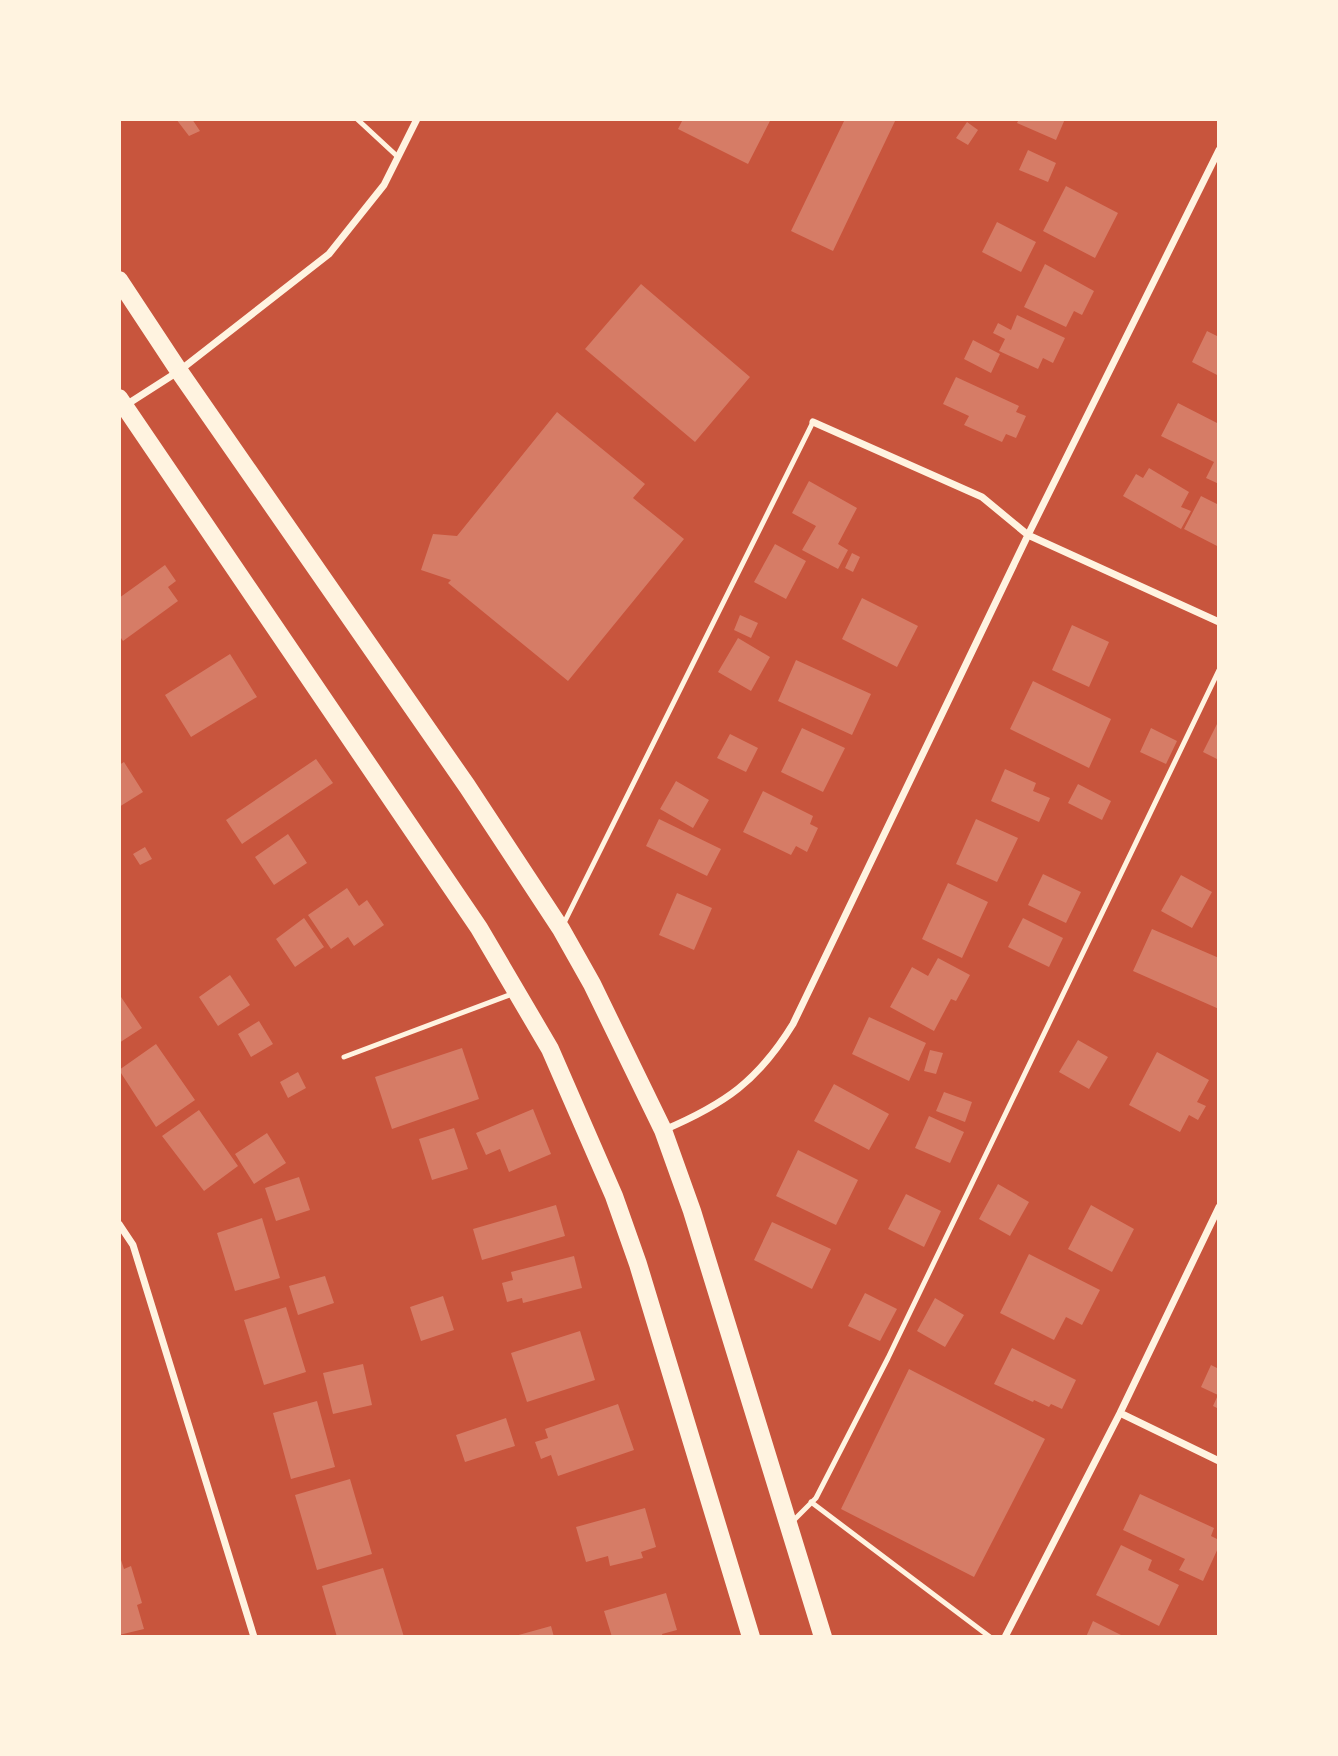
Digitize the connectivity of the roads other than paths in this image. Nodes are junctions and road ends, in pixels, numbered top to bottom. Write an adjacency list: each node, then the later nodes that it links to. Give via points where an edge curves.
1 (357, 119): 4 (lane)
2 (417, 119): 4 (street)
3 (1219, 150): 9 (street)
4 (398, 157): 6 (street, via 384,185 329,254)
5 (119, 280): 6 (main road)
6 (179, 372): 7 (street); 12 (main road)
7 (121, 405): 13 (main road)
8 (813, 422): 9 (street, via 982,497); 12 (lane)
9 (1028, 535): 10 (street); 15 (street, via 799,1012 774,1055 756,1077 726,1099)
10 (1219, 622)
11 (1219, 670): 20 (lane, via 888,1358)
12 (561, 929): 15 (main road)
13 (518, 991): 14 (lane); 23 (main road, via 550,1049 614,1196)
14 (344, 1057)
15 (663, 1130): 21 (main road)
16 (1219, 1207): 18 (street)
17 (119, 1224): 22 (street, via 133,1245)
18 (1120, 1413): 19 (street); 26 (street)
19 (1219, 1461)
20 (811, 1502): 21 (lane); 25 (lane)
21 (789, 1526): 24 (main road)
22 (254, 1637)
23 (751, 1637)
24 (823, 1637)
25 (990, 1637)
26 (1005, 1637)

